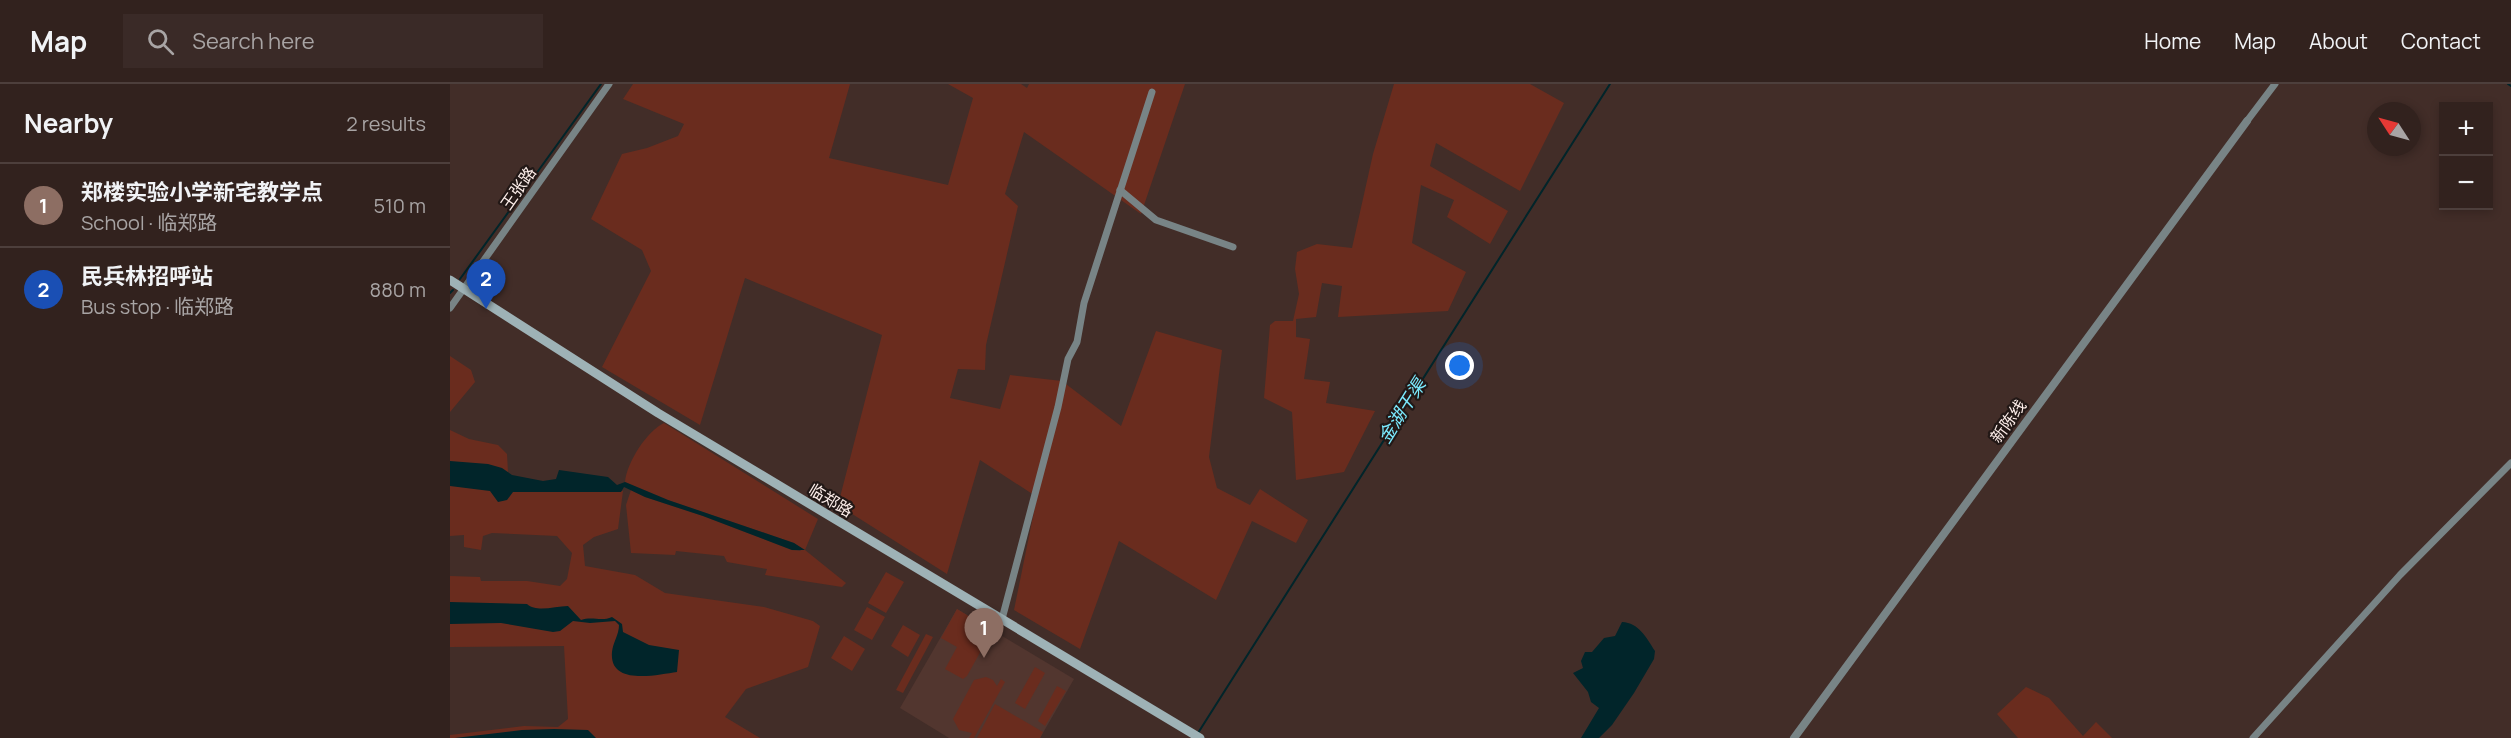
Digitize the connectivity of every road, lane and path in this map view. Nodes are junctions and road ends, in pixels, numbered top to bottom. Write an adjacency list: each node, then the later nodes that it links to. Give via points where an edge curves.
1 (609, 84): 8 (street, 王张路)
2 (2275, 84): 4 (street)
3 (1152, 92): 5 (street)
4 (2247, 121): 13 (street, 新陈线)
5 (1120, 190): 6 (street, via 1156,220); 11 (street, via 1084,303 1077,342 1068,359)
6 (1233, 247)
7 (450, 280): 8 (main road, 临郑路)
8 (464, 289): 9 (street, 王张路); 11 (main road, 临郑路, via 658,413)
9 (450, 308)
10 (2511, 463): 14 (street, via 2400,575)
11 (1002, 619): 12 (main road, 临郑路)
12 (1200, 738)
13 (1794, 738)
14 (2253, 738)

